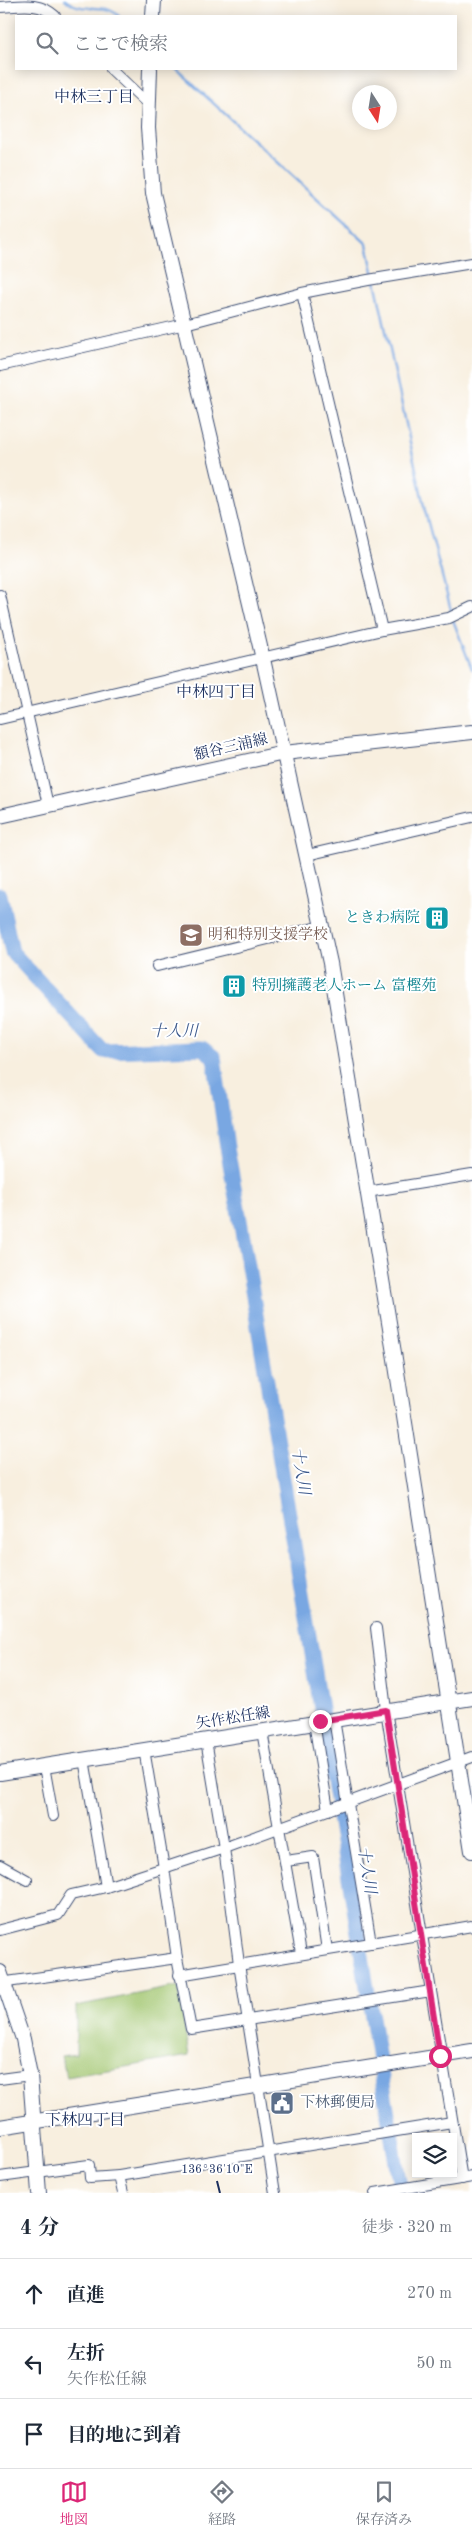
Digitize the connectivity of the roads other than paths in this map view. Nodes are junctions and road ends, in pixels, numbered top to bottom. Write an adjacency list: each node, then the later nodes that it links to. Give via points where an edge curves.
1 (154, 0): 4 (street)
2 (0, 8): 3 (street, via 30,5 44,8)
3 (54, 15)
4 (153, 15)
5 (112, 70): 7 (street)
6 (150, 70): 7 (street)
7 (148, 104): 10 (street, via 153,193)
8 (472, 263): 9 (street)
9 (302, 294): 10 (street); 14 (street)
10 (185, 324): 11 (street); 15 (street)
11 (0, 366)
12 (0, 595): 16 (street)
13 (472, 607): 14 (street, via 453,616)
14 (382, 630): 15 (street)
15 (263, 659): 16 (street); 19 (street)
16 (28, 713): 17 (street); 20 (street)
17 (0, 719)
18 (472, 732): 19 (street, 額谷三浦線)
19 (284, 753): 20 (street, 額谷三浦線); 23 (street)
20 (48, 805): 21 (street, 額谷三浦線)
21 (0, 816)
22 (472, 817): 23 (street)
23 (307, 855): 24 (street)
24 (322, 926): 25 (street); 27 (street)
25 (157, 966)
26 (472, 1175): 27 (street)
27 (367, 1192): 30 (street)
28 (376, 1628): 31 (street)
29 (472, 1698): 30 (street, 矢作松任線)
30 (448, 1702): 31 (street, 矢作松任線); 37 (street)
31 (386, 1710): 32 (street, 矢作松任線); 40 (street)
32 (324, 1721): 33 (street, 矢作松任線); 41 (street); 41 (street)
33 (262, 1731): 34 (street, 矢作松任線); 43 (street)
34 (206, 1740): 35 (street, 矢作松任線); 44 (street)
35 (144, 1749): 36 (street, 矢作松任線); 48 (street)
36 (84, 1759): 38 (street, 矢作松任線); 50 (street)
37 (465, 1760): 40 (street); 45 (street)
38 (44, 1766): 39 (street, 矢作松任線); 42 (street)
39 (0, 1773)
40 (398, 1784): 41 (street); 53 (street)
41 (337, 1806): 43 (street); 54 (street)
42 (53, 1816)
43 (280, 1826): 44 (street); 46 (street)
44 (224, 1848): 48 (street); 58 (street)
45 (472, 1852)
46 (286, 1861): 55 (street, via 313,1857); 56 (street)
47 (0, 1865): 49 (street)
48 (164, 1868): 50 (street); 57 (street)
49 (27, 1880)
50 (106, 1888): 52 (street, via 71,1895 58,1915)
51 (472, 1926): 53 (street)
52 (0, 1930)
53 (422, 1934): 54 (street); 61 (street)
54 (364, 1945): 55 (street)
55 (328, 1950): 56 (street)
56 (301, 1953): 58 (street)
57 (177, 1958): 59 (street); 60 (street)
58 (238, 1964): 59 (street); 62 (street)
59 (179, 1975): 62 (street, via 191,2029)
60 (1, 1979): 65 (street, via 23,2039)
61 (431, 1991): 62 (street); 64 (street)
62 (248, 2021): 67 (street)
63 (472, 2051): 64 (street)
64 (440, 2056): 67 (street); 69 (street)
65 (30, 2075): 66 (street); 68 (street)
66 (0, 2079)
67 (259, 2086): 68 (street); 71 (street)
68 (34, 2122): 70 (street); 72 (street)
69 (452, 2122): 71 (street); 75 (street)
70 (0, 2128)
71 (269, 2151): 73 (street); 78 (street)
72 (38, 2170): 73 (street, via 89,2165 90,2178); 74 (street); 76 (street)
73 (120, 2176): 77 (street)
74 (0, 2177)
75 (467, 2178): 79 (street)
76 (39, 2193)
77 (123, 2193)
78 (275, 2193)
79 (375, 2193)

